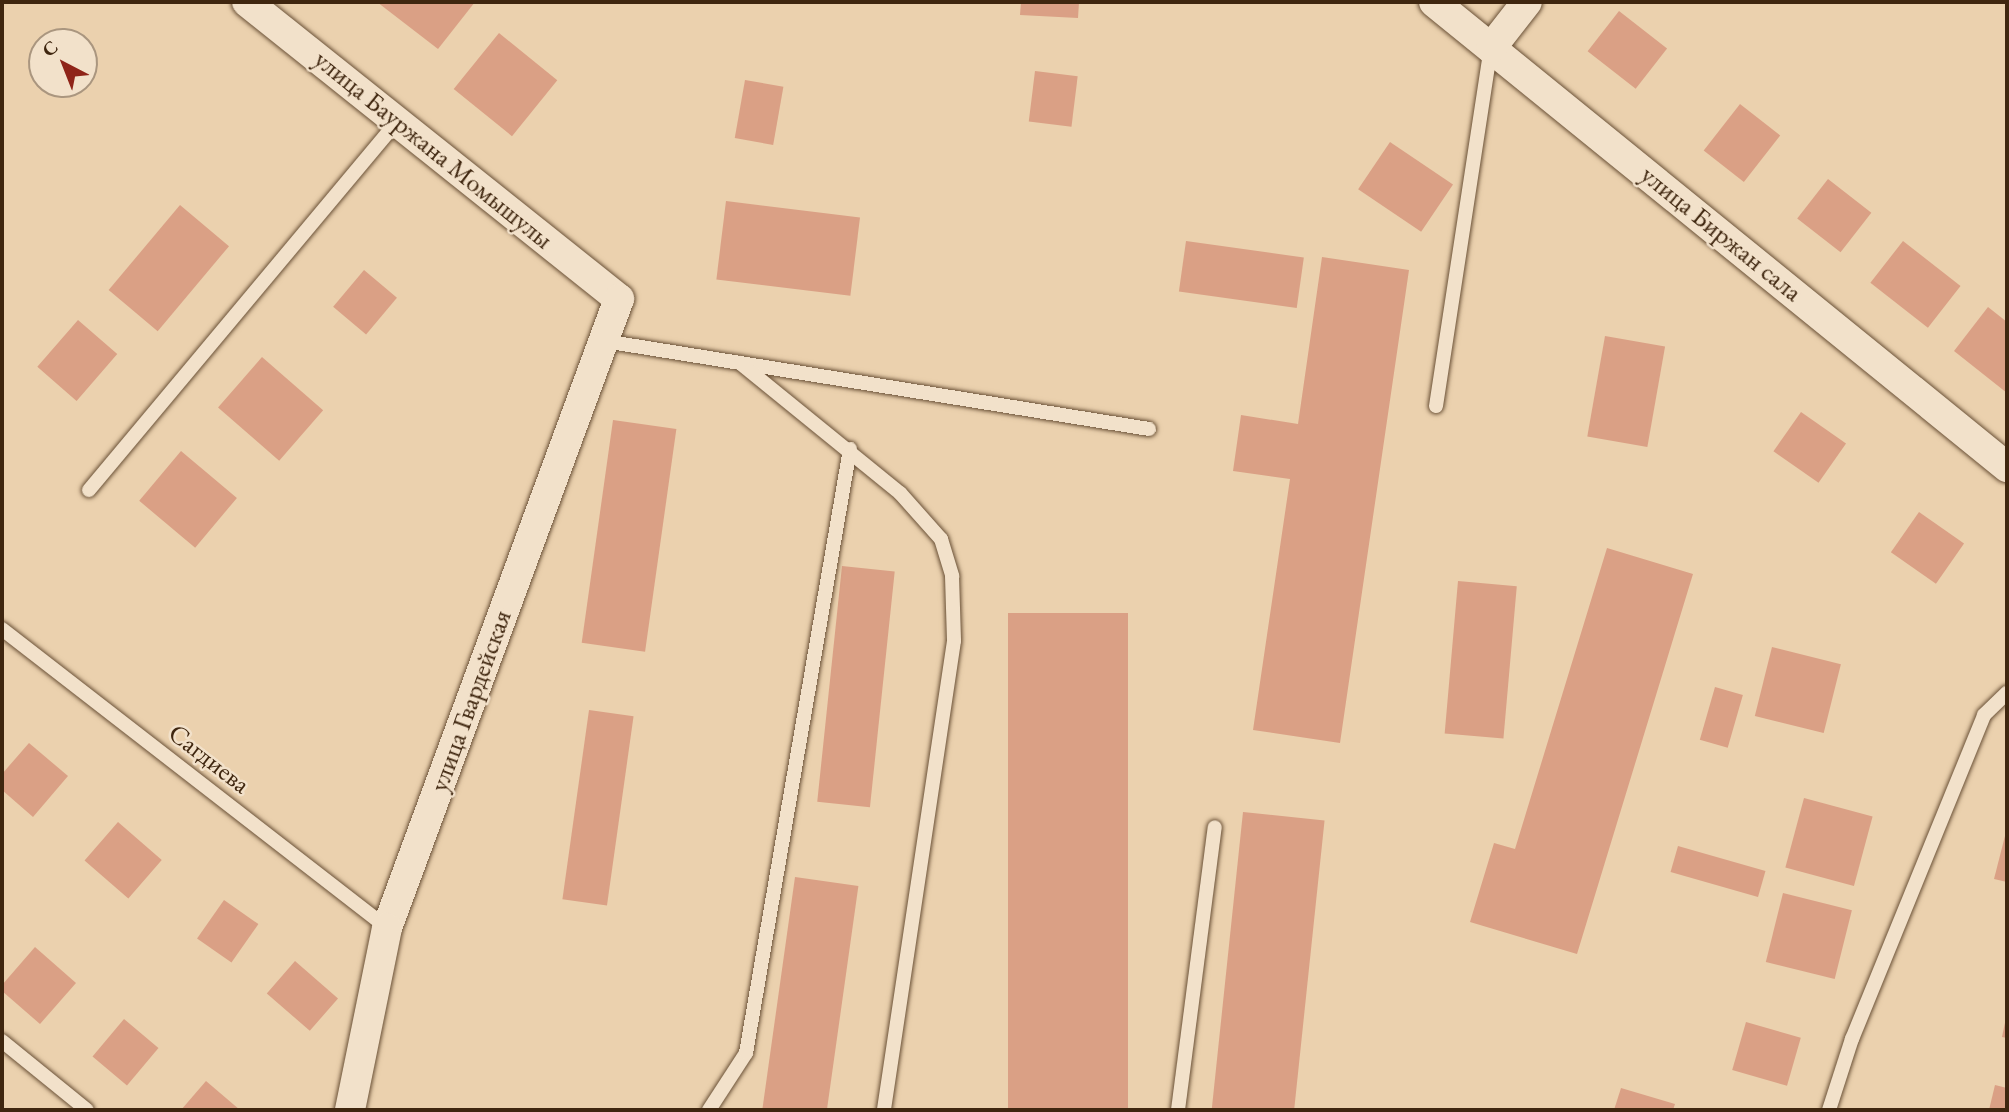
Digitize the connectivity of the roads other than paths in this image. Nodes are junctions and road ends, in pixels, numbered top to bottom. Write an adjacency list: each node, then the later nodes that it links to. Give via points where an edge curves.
1 (247, 2): 5 (street, улица Бауржана Момышулы)
2 (1434, 2): 4 (street, улица Биржан сала)
3 (1527, 2): 4 (street)
4 (1491, 48): 9 (lane); 12 (street, улица Биржан сала)
5 (397, 122): 6 (street, улица Бауржана Момышулы); 13 (lane)
6 (619, 299): 7 (street, улица Гвардейская)
7 (604, 341): 8 (lane); 17 (street, улица Гвардейская)
8 (740, 363): 10 (lane); 11 (lane)
9 (1436, 406)
10 (1149, 429)
11 (849, 449): 21 (lane, via 746,1053); 22 (lane, via 900,493 941,539 952,576 954,641)
12 (2007, 467)
13 (89, 490)
14 (2, 629): 17 (lane, Сагдиева)
15 (2007, 693): 24 (lane, via 1984,715 1852,1038)
16 (1215, 827): 23 (lane)
17 (387, 928): 20 (street, улица Гвардейская)
18 (2, 1041): 19 (lane)
19 (86, 1110)
20 (350, 1110)
21 (709, 1110)
22 (884, 1110)
23 (1178, 1110)
24 (1829, 1110)

